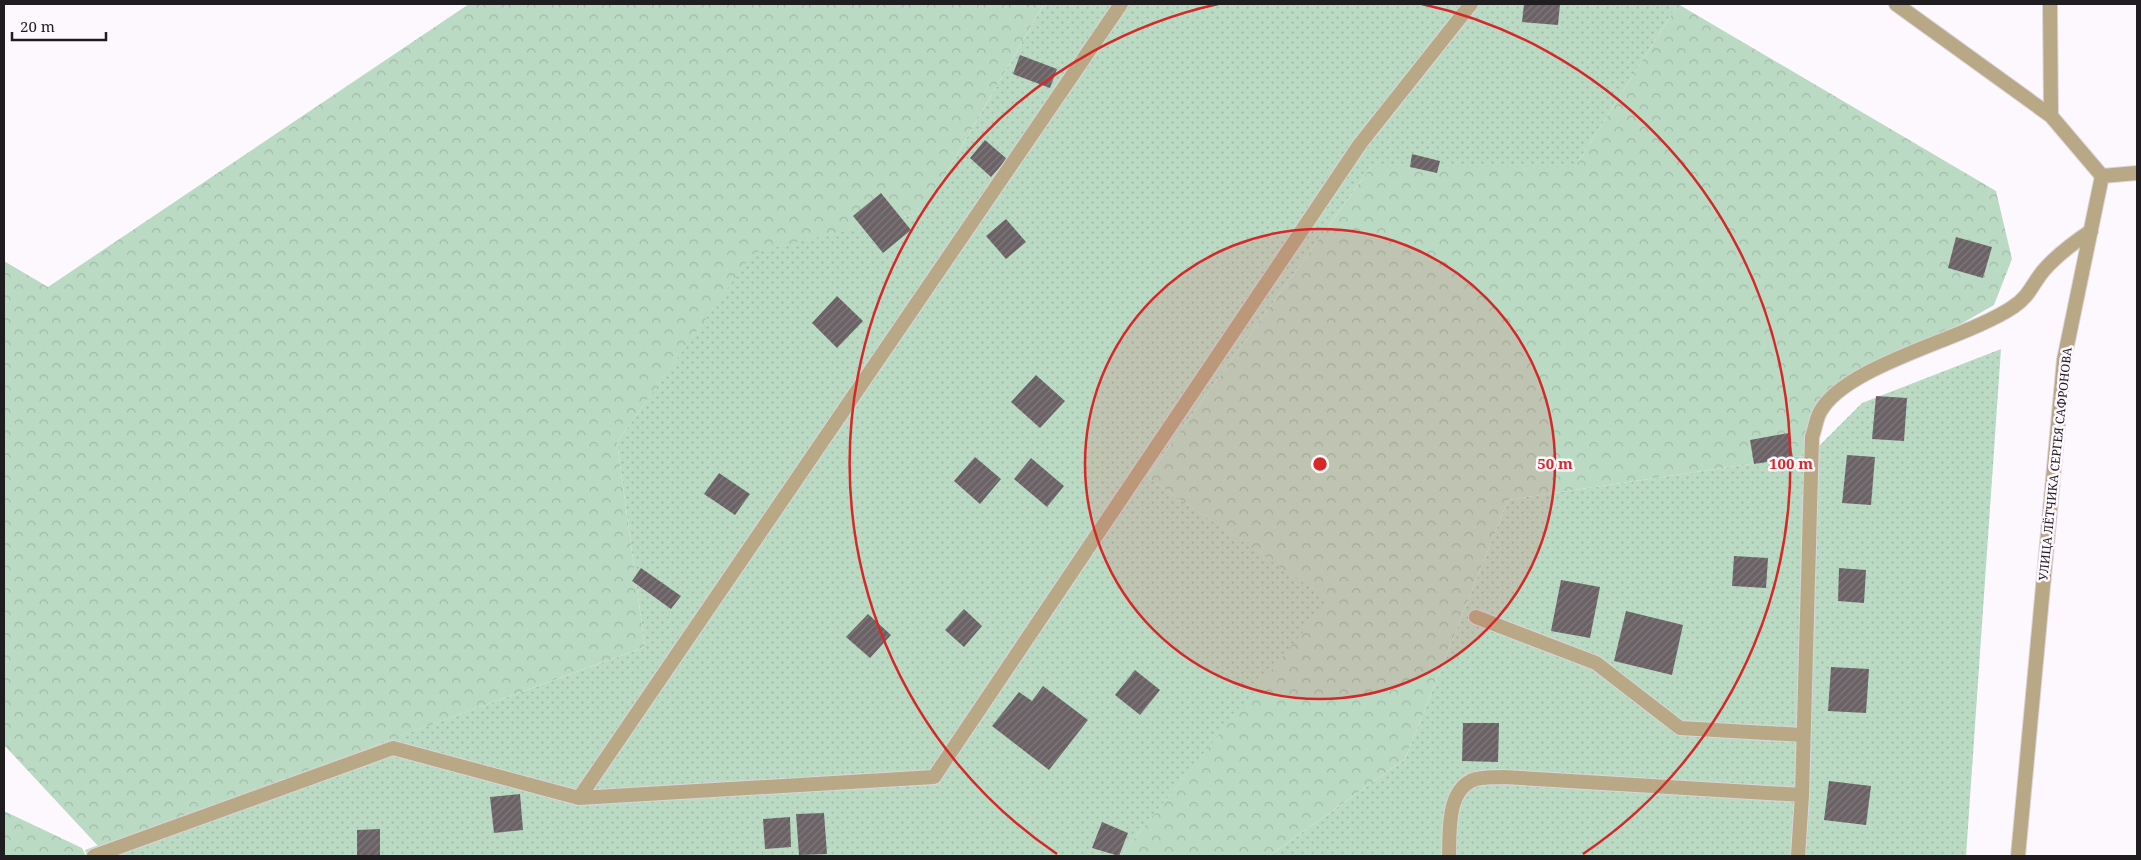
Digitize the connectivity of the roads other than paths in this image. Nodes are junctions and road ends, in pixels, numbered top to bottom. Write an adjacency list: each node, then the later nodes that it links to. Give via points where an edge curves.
1 (1121, 4): 12 (street)
2 (1471, 4): 12 (street, via 1360,144 934,777)
3 (1896, 4): 5 (street)
4 (2050, 4): 5 (street)
5 (2051, 116): 7 (street)
6 (2137, 173): 7 (street)
7 (2102, 176): 8 (street, УЛИЦА ЛЁТЧИКА СЕРГЕЯ САФРОНОВА)
8 (2091, 231): 10 (street, via 2060,252 2042,272 2031,291 2013,307 1860,376 1834,395 1820,412 1812,437); 16 (street, УЛИЦА ЛЁТЧИКА СЕРГЕЯ САФРОНОВА, via 2064,360)
9 (1476, 617): 10 (street, via 1596,662 1680,728)
10 (1803, 735): 11 (street)
11 (1802, 795): 14 (street, via 1504,777 1475,779 1459,791 1452,808); 15 (street)
12 (579, 798): 13 (street, via 393,748)
13 (94, 856)
14 (1449, 856)
15 (1798, 856)
16 (2018, 856)

